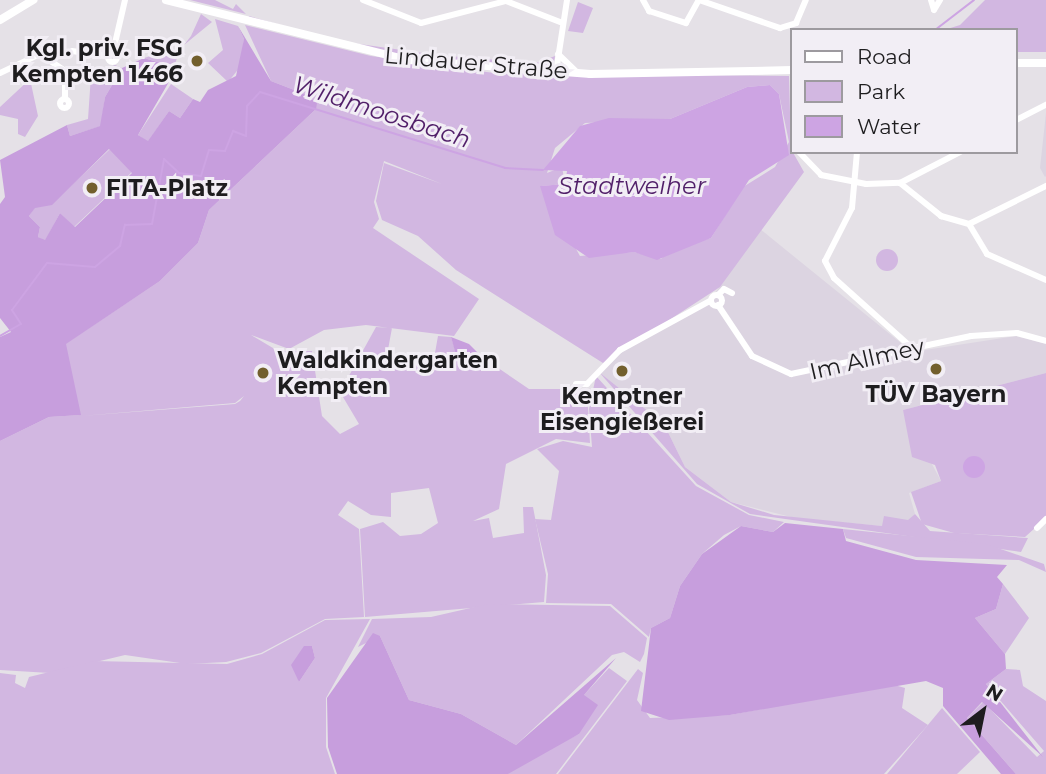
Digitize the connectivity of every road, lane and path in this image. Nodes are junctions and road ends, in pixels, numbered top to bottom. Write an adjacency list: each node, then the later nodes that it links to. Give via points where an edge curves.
1 (33, 0): 11 (main road)
2 (125, 0): 13 (street, via 111,54)
3 (166, 0): 18 (main road, Lindauer Straße, via 385,56)
4 (363, 0): 12 (street, via 421,23 506,1)
5 (567, 0): 12 (street)
6 (643, 0): 7 (street, via 649,11 685,23)
7 (699, 0): 8 (street, via 780,28 796,23)
8 (806, 0)
9 (931, 0): 10 (street, via 934,10)
10 (940, 0)
11 (0, 20)
12 (560, 22): 14 (street)
13 (72, 51)
14 (557, 53): 18 (street); 20 (street)
15 (1018, 63): 16 (main road)
16 (1046, 63)
17 (790, 70): 20 (main road, Lindauer Straße)
18 (556, 72): 20 (main road, Lindauer Straße)
19 (0, 73): 21 (street, via 40,54 65,71)
20 (578, 73)
21 (65, 99)
22 (1046, 105): 23 (street)
23 (1018, 119)
24 (800, 154): 27 (street, via 821,175)
25 (857, 154): 27 (street)
26 (956, 154): 28 (street)
27 (855, 183): 28 (street); 37 (street, via 852,208 827,253 828,270)
28 (900, 183): 30 (street, via 941,216)
29 (1046, 186): 30 (street)
30 (969, 224): 31 (street, via 987,254)
31 (1046, 280)
32 (732, 293): 33 (street, via 724,289)
33 (718, 295): 34 (street); 35 (street)
34 (710, 301): 35 (street); 38 (street, via 603,365 587,384)
35 (718, 305): 37 (street, Im Allmey, via 751,356 790,374)
36 (1046, 341): 37 (street, Im Allmey, via 997,334)
37 (913, 349)
38 (576, 384)
39 (1046, 519): 40 (street)
40 (1037, 528)

